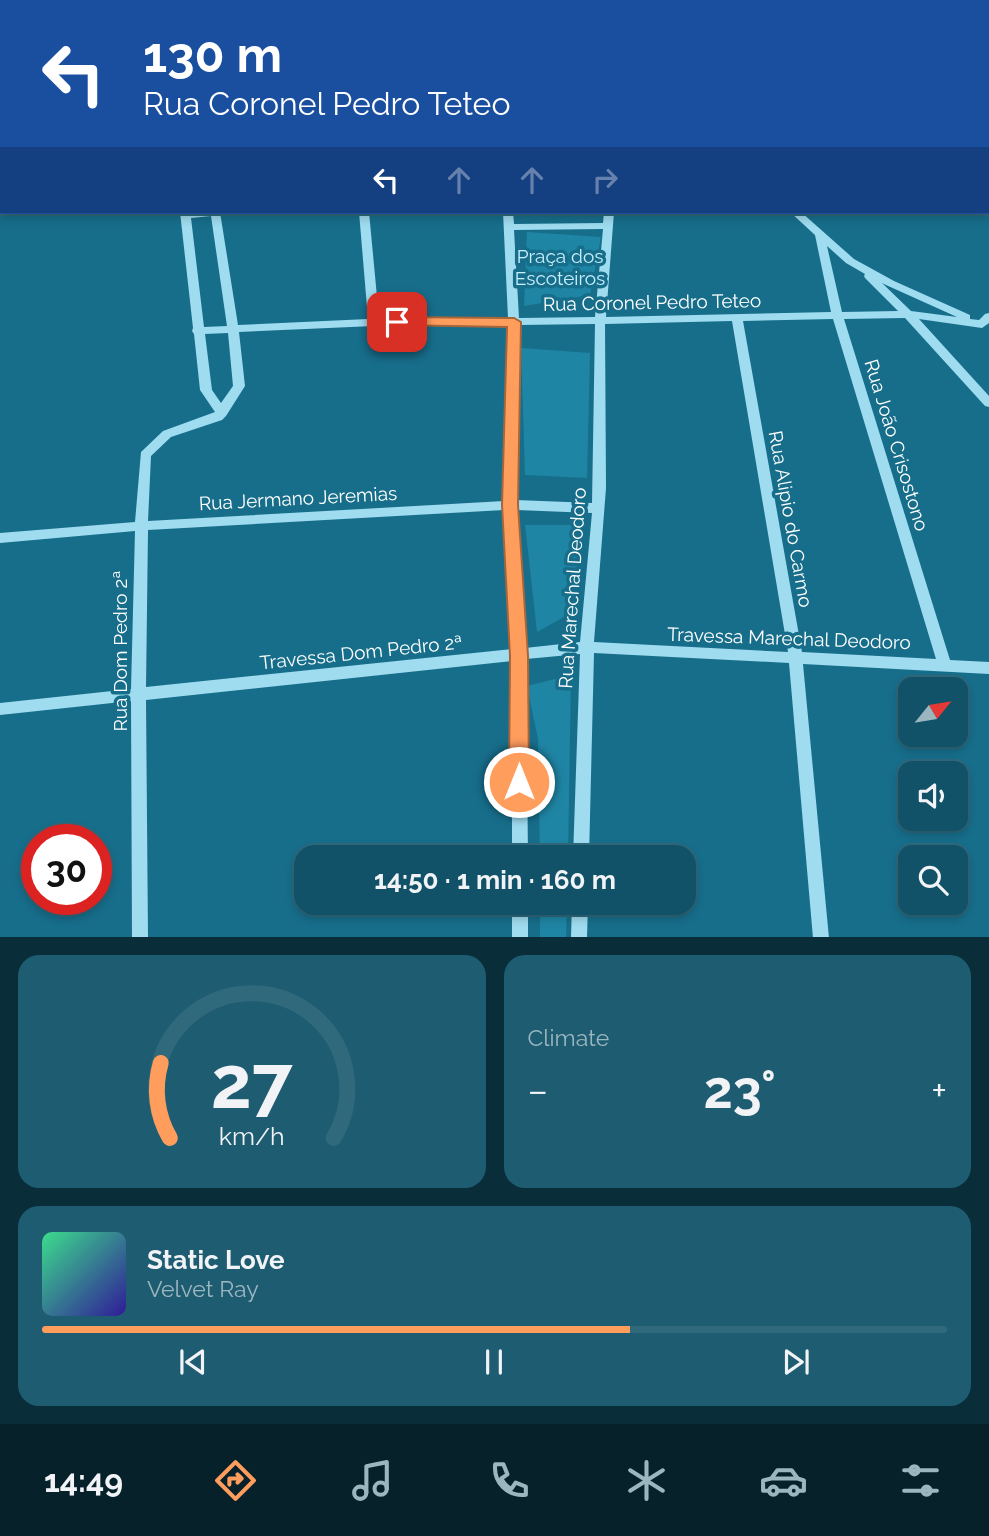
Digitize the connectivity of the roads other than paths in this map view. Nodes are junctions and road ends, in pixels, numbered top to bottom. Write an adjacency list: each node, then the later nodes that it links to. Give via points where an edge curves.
1 (185, 214): 19 (street)
2 (215, 214): 18 (street)
3 (364, 214): 15 (street)
4 (508, 214): 8 (street)
5 (609, 214): 7 (street, Rua Marechal Deodoro)
6 (797, 214): 9 (street)
7 (608, 226): 8 (street); 14 (street, Rua Marechal Deodoro)
8 (508, 227): 16 (street)
9 (820, 236): 10 (street); 12 (street, Rua João Crisostono)
10 (858, 265): 11 (street); 17 (street, via 928,301)
11 (908, 314): 12 (street, Rua Coronel Pedro Teteo); 17 (street, Rua Coronel Pedro Teteo); 20 (street)
12 (837, 316): 13 (street, Rua Coronel Pedro Teteo); 29 (street, Rua João Crisostono)
13 (737, 317): 14 (street, Rua Coronel Pedro Teteo); 28 (street, Rua Alipio do Carmo)
14 (600, 320): 16 (street, Rua Coronel Pedro Teteo); 23 (street, Rua Marechal Deodoro)
15 (374, 322): 16 (street, Rua Coronel Pedro Teteo); 18 (street, Rua Coronel Pedro Teteo)
16 (514, 322): 22 (street)
17 (986, 322)
18 (233, 327): 19 (street, Rua Coronel Pedro Teteo); 21 (street, via 239,386)
19 (197, 331): 21 (street, via 206,390)
20 (989, 403)
21 (222, 413): 24 (street, Rua Dom Pedro 2ª, via 209,422 167,434 145,455)
22 (510, 505): 23 (street, Rua Jermano Jeremias); 24 (street, Rua Jermano Jeremias); 27 (street)
23 (598, 508): 26 (street, Rua Marechal Deodoro)
24 (140, 526): 25 (street, Rua Jermano Jeremias); 31 (street, Rua Dom Pedro 2ª)
25 (0, 538)
26 (586, 647): 27 (street, Travessa Dom Pedro 2ª); 28 (street, Travessa Marechal Deodoro); 34 (street, Rua Marechal Deodoro)
27 (519, 656): 31 (street, Travessa Dom Pedro 2ª); 33 (street)
28 (796, 660): 29 (street, Travessa Marechal Deodoro); 40 (street, Rua Alipio do Carmo)
29 (944, 663): 30 (street, Travessa Marechal Deodoro)
30 (989, 668)
31 (138, 693): 32 (street); 37 (street, Rua Dom Pedro 2ª)
32 (0, 709)
33 (520, 845)
34 (582, 845)
35 (520, 915): 38 (street)
36 (580, 915): 39 (street)
37 (140, 937)
38 (520, 937)
39 (579, 937)
40 (821, 937)

